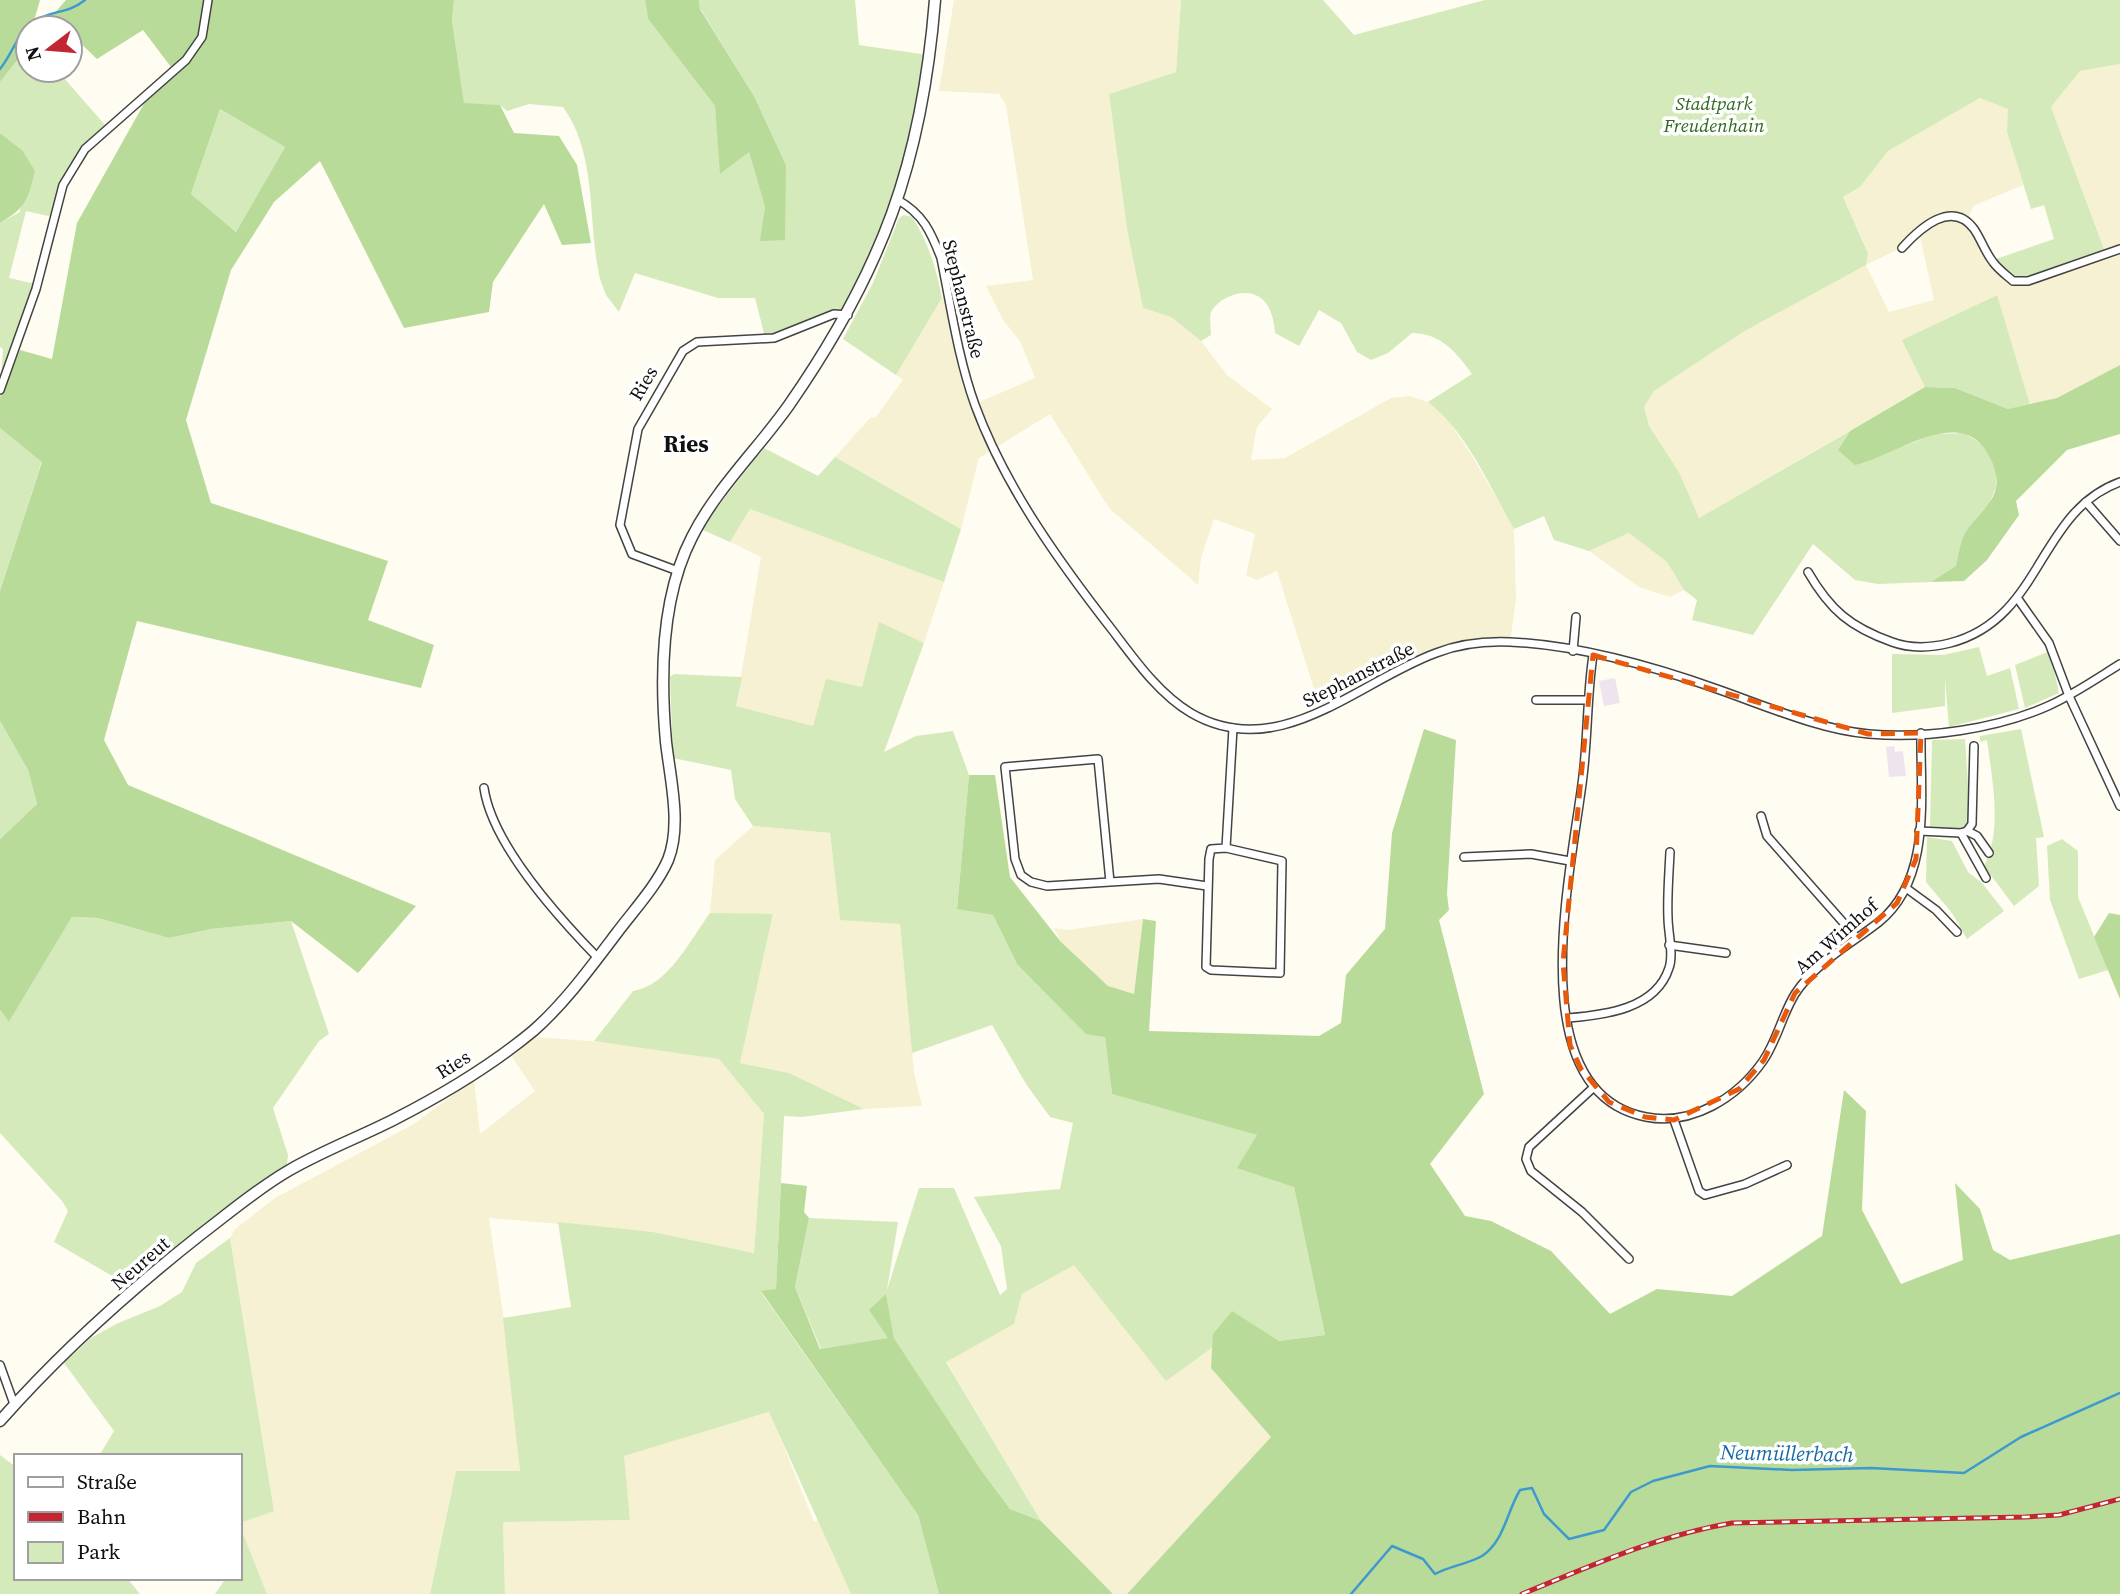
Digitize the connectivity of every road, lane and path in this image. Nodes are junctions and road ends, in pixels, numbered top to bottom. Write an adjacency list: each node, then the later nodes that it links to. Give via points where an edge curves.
1 (208, 0): 7 (street, via 202,37 186,60 85,149 63,185 36,289)
2 (935, 0): 3 (street, Ries, via 920,118)
3 (898, 200): 6 (street, Ries); 21 (street, Stephanstraße, via 915,211 932,235 975,404 1006,469 1051,545 1120,640 1169,696 1192,714)
4 (1902, 248): 5 (street, via 1925,225 1941,217 1958,216 1967,221 1993,263 2013,281 2028,281)
5 (2120, 249)
6 (848, 315): 11 (street, Ries, via 761,445 704,516); 11 (street, Ries, via 834,314 774,338 697,342 683,351 638,429 620,525 632,554)
7 (0, 390)
8 (2120, 482): 9 (street)
9 (2086, 502): 10 (street); 13 (street, via 2057,535)
10 (2120, 541)
11 (678, 571): 42 (street, Ries, via 667,631 663,699 673,844 658,876)
12 (1808, 572): 13 (street, via 1825,601 1849,622 1906,647 1966,639 1996,622)
13 (2018, 599): 18 (street, via 2049,643)
14 (1576, 617): 15 (street)
15 (1573, 651): 16 (street, Stephanstraße); 21 (street, Stephanstraße, via 1508,642 1466,644 1415,662 1292,723 1273,729)
16 (1593, 655): 20 (street, Am Wimhof); 22 (street, Stephanstraße, via 1868,734)
17 (2120, 664): 18 (street, Stephanstraße)
18 (2068, 696): 22 (street, Stephanstraße, via 2004,721); 25 (street)
19 (1536, 700): 20 (street)
20 (1587, 700): 33 (street, Am Wimhof, via 1583,777)
21 (1233, 728): 29 (street)
22 (1921, 733): 27 (street, Am Wimhof)
23 (1974, 746): 28 (street, via 1974,810 1972,824)
24 (484, 788): 42 (street, via 486,806 499,834 565,924)
25 (2120, 806)
26 (1761, 816): 39 (street, via 1767,836)
27 (1919, 831): 28 (street); 37 (street, Am Wimhof)
28 (1964, 832): 31 (street, via 1977,836); 34 (street)
29 (1226, 848): 36 (street, via 1211,849); 36 (street, via 1282,861 1280,973 1206,967)
30 (1670, 852): 40 (street)
31 (1989, 853)
32 (1464, 857): 33 (street, via 1531,855)
33 (1570, 861): 43 (street, Am Wimhof, via 1564,909)
34 (1986, 878)
35 (1110, 882): 35 (street, via 1098,759 1005,767 1015,859 1021,875 1047,886); 36 (street, via 1159,879)
36 (1207, 886)
37 (1906, 888): 38 (street); 39 (street, Am Wimhof, via 1880,921)
38 (1956, 932)
39 (1856, 937): 45 (street, Am Wimhof, via 1796,993 1764,1060 1738,1089 1704,1110)
40 (1669, 945): 41 (street); 43 (street, via 1670,966 1644,1000 1620,1010)
41 (1726, 953)
42 (598, 958): 46 (street, Ries, via 534,1029 473,1073 397,1118)
43 (1567, 1018): 44 (street, Am Wimhof, via 1570,1045)
44 (1594, 1087): 45 (street, Am Wimhof, via 1626,1111); 48 (street, via 1529,1147 1526,1159 1531,1171)
45 (1674, 1120): 47 (street, via 1699,1191 1705,1195)
46 (301, 1164): 51 (street, Neureut, via 172,1258)
47 (1787, 1165)
48 (1629, 1259)
49 (0, 1365): 51 (street)
50 (0, 1399): 51 (street, Neureut)
51 (13, 1400): 52 (street, Neureut)
52 (0, 1421)

